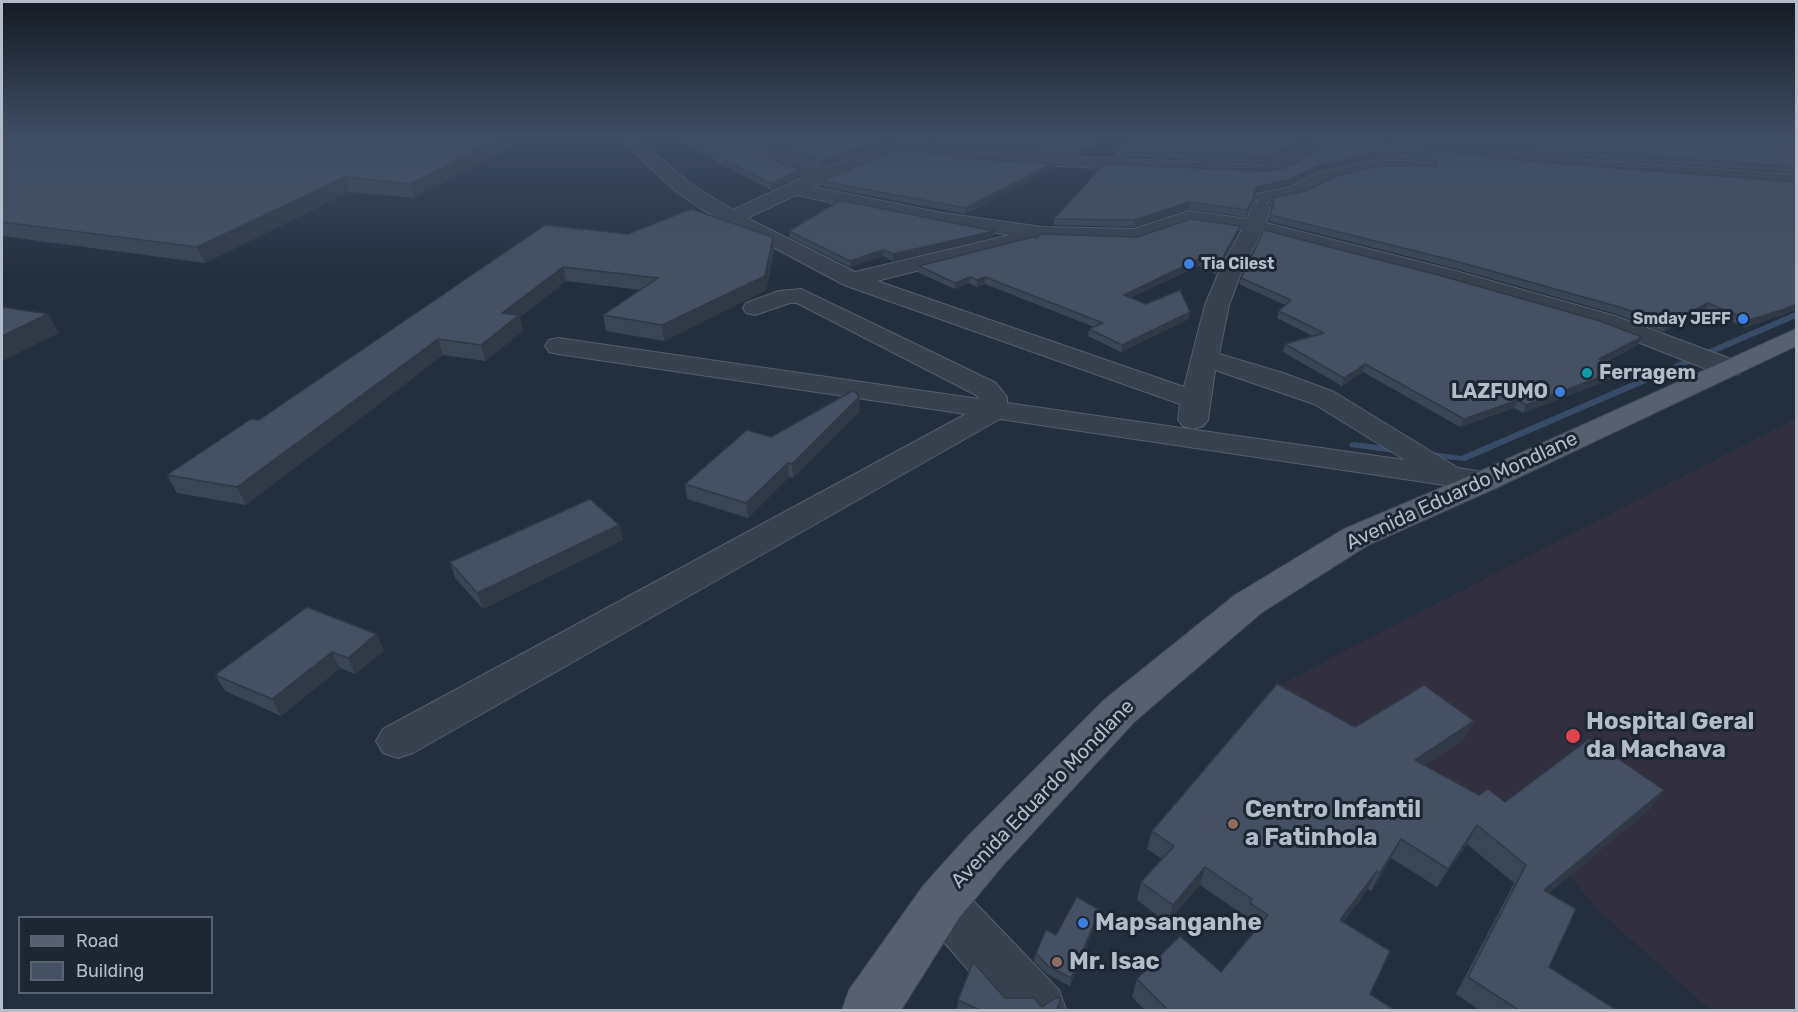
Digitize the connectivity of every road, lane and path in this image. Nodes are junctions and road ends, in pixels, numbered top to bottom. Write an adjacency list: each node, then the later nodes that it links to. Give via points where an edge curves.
1 (678, 183): 7 (street)
2 (802, 183): 5 (street)
3 (1263, 183): 6 (street)
4 (1312, 183): 6 (street)
5 (791, 188): 7 (street); 9 (street, via 942,219)
6 (1264, 198): 8 (street)
7 (732, 218): 10 (street)
8 (1255, 226): 9 (street, via 1189,217 1136,235); 14 (street, via 1217,305); 15 (street, via 1606,321)
9 (1042, 233): 10 (street)
10 (852, 280): 16 (street)
11 (755, 308): 17 (street, via 787,296 801,296 986,389 993,397)
12 (1797, 337): 15 (main road, Avenida Eduardo Mondlane)
13 (558, 346): 17 (street)
14 (1206, 359): 16 (street); 19 (street, via 1324,398)
15 (1729, 368): 19 (main road, Avenida Eduardo Mondlane)
16 (1195, 400): 18 (street)
17 (993, 411): 18 (street); 20 (street)
18 (1191, 437): 19 (street)
19 (1469, 479): 21 (main road, Avenida Eduardo Mondlane, via 1356,537 1248,604 1119,711)
20 (398, 741)
21 (941, 902): 22 (main road, Avenida Eduardo Mondlane); 23 (street)
22 (869, 1011)
23 (1040, 1011)

